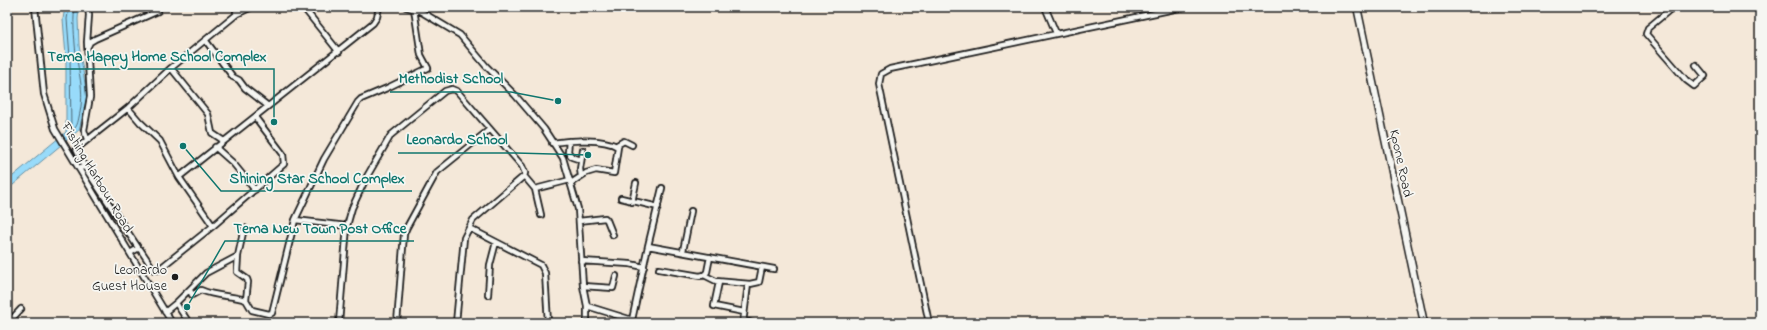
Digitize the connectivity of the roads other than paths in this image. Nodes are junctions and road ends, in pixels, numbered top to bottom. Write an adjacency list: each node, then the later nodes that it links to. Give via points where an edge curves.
1 (36, 7): 35 (street, Fishing Harbour Road, via 44,94 52,120)
2 (88, 7): 18 (street)
3 (239, 7): 15 (street)
4 (252, 7): 15 (street)
5 (303, 7): 19 (street)
6 (379, 7): 19 (street, via 373,23)
7 (406, 7): 12 (street)
8 (1044, 7): 16 (street)
9 (1184, 7): 16 (street)
10 (1357, 7): 96 (main road, Kpone Road)
11 (1673, 7): 20 (street, via 1648,28 1646,34 1694,86 1705,76)
12 (414, 9): 13 (street); 52 (street, via 421,55 428,68 358,102 324,159)
13 (421, 9): 29 (street, via 460,35 544,129)
14 (158, 11): 18 (street, via 95,39 90,42)
15 (237, 14): 17 (street)
16 (1056, 34): 95 (street, via 890,69 879,77 878,84)
17 (206, 41): 21 (street); 22 (street, via 233,77)
18 (87, 50): 26 (street, via 90,96 84,130)
19 (339, 52): 22 (street)
20 (1696, 65)
21 (171, 68): 23 (street); 27 (street, via 208,114 212,133)
22 (268, 106): 24 (street)
23 (128, 108): 26 (street); 41 (street, via 160,141)
24 (255, 116): 27 (street); 46 (street, via 283,154 285,162)
25 (490, 128): 39 (street, via 522,166); 55 (street, via 457,91 445,91 391,135 366,178); 90 (street, via 437,172 407,227 404,234)
26 (87, 140): 33 (street)
27 (224, 141): 32 (street)
28 (569, 141): 29 (street); 30 (street); 36 (street, via 568,152 572,157)
29 (552, 143): 42 (street, via 563,158)
30 (617, 145): 31 (street, via 624,141); 40 (street, via 614,173 596,170)
31 (632, 145)
32 (215, 147): 41 (street); 46 (street, via 233,163)
33 (76, 149): 35 (street); 37 (street)
34 (583, 150): 36 (street)
35 (69, 153): 38 (street, Fishing Harbour Road)
36 (581, 160): 40 (street)
37 (84, 166): 38 (street); 61 (street)
38 (79, 170): 63 (street, Fishing Harbour Road)
39 (524, 176): 44 (street); 57 (street, via 478,215)
40 (581, 176): 42 (street)
41 (179, 177): 54 (street)
42 (571, 182): 44 (street); 53 (street)
43 (636, 183): 48 (street)
44 (535, 188): 51 (street)
45 (662, 188): 49 (street)
46 (255, 190): 54 (street)
47 (621, 198): 48 (street)
48 (632, 202): 49 (street)
49 (658, 207): 60 (street)
50 (691, 211): 62 (street)
51 (541, 215)
52 (295, 220): 55 (street); 78 (street, via 272,313 268,315 254,311)
53 (579, 221): 58 (street, via 605,218); 66 (street)
54 (213, 226): 61 (street, via 158,270 154,270)
55 (347, 226): 89 (street)
56 (244, 228): 64 (street)
57 (469, 228): 59 (street); 91 (street, via 463,244)
58 (612, 235)
59 (496, 242): 77 (street, via 490,265); 92 (street, via 536,262 544,269)
60 (648, 246): 62 (street); 67 (street)
61 (139, 248): 63 (street)
62 (683, 252): 65 (street)
63 (130, 253): 82 (street, Fishing Harbour Road)
64 (238, 256): 76 (street, via 206,273); 78 (street, via 238,272 248,282)
65 (710, 257): 68 (street); 71 (street)
66 (581, 261): 67 (street); 75 (street)
67 (644, 267): 84 (street)
68 (762, 267): 70 (street); 74 (street, via 759,282)
69 (659, 269): 71 (street)
70 (774, 269)
71 (704, 275): 73 (street)
72 (616, 276): 75 (street, via 613,288)
73 (718, 282): 74 (street); 83 (street, via 714,306)
74 (748, 284): 83 (street)
75 (583, 286): 80 (street)
76 (190, 290): 78 (street, via 192,294 201,290); 79 (street)
77 (488, 295)
78 (246, 300)
79 (176, 303): 82 (street); 88 (street)
80 (587, 306): 84 (street); 93 (street)
81 (21, 309): 86 (street)
82 (165, 312): 87 (street, Fishing Harbour Road)
83 (744, 312): 85 (street)
84 (634, 322)
85 (743, 322): 94 (street)
86 (8, 323)
87 (172, 323)
88 (189, 323)
89 (339, 323)
90 (397, 323)
91 (456, 323)
92 (548, 323)
93 (587, 323)
94 (752, 323)
95 (929, 323)
96 (1424, 323)

